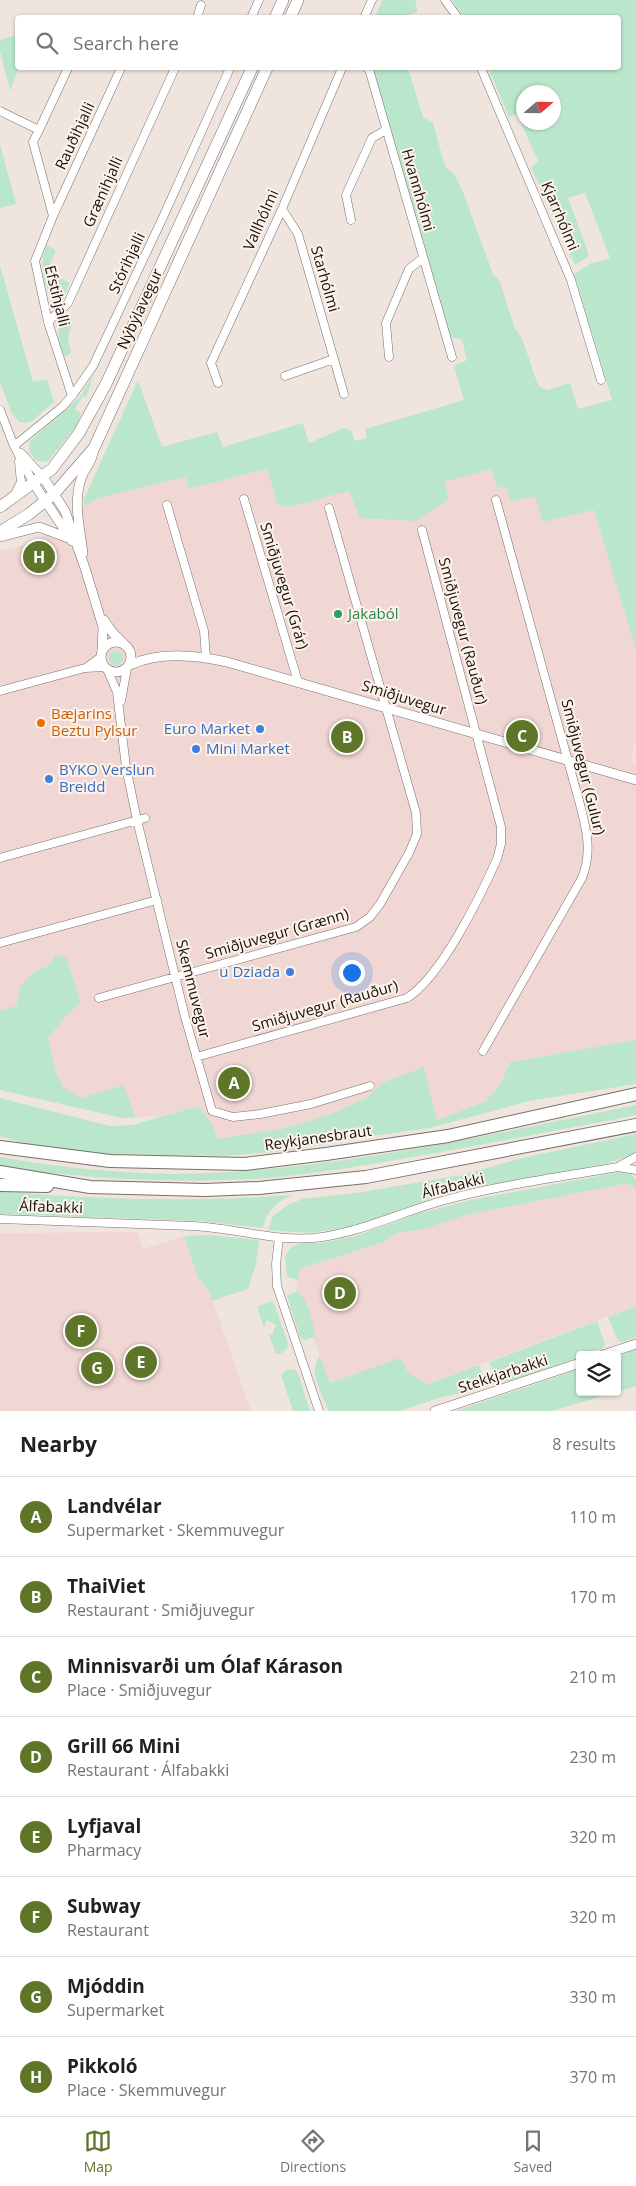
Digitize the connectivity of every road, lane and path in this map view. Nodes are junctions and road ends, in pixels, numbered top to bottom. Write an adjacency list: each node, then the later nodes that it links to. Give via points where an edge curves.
1 (259, 0): 8 (street)
2 (283, 0): 9 (main road)
3 (298, 0): 10 (main road)
4 (372, 0): 11 (street)
5 (445, 0): 12 (street)
6 (201, 5): 7 (street)
7 (198, 15)
8 (252, 15)
9 (276, 15)
10 (291, 15)
11 (365, 15)
12 (456, 15)
13 (67, 70): 23 (street)
14 (120, 70): 26 (street, Rauðihjalli)
15 (174, 70): 29 (street, Grænihjalli, via 68,304)
16 (229, 70): 37 (street, Stórihjalli, via 93,366)
17 (251, 70): 41 (main road, Nýbýlavegur, via 106,384 79,433 52,468)
18 (266, 70): 40 (main road, Nýbýlavegur)
19 (341, 70): 25 (street, Vallhólmi)
20 (369, 70): 24 (street, Hvannhólmi)
21 (482, 70): 34 (street, Kjarrhólmi, via 571,280)
22 (0, 111): 23 (street)
23 (39, 130): 26 (street, via 33,142)
24 (386, 130): 27 (street, via 372,138 346,195); 28 (street, Hvannhólmi)
25 (282, 209): 32 (street, Starhólmi, via 298,234); 35 (street, Vallhólmi, via 211,363)
26 (53, 216): 29 (street, Efstihjalli, via 34,261)
27 (351, 220)
28 (422, 259): 30 (street, via 409,269 386,323); 31 (street, Hvannhólmi)
29 (48, 322): 37 (street, Efstihjalli)
30 (389, 357)
31 (452, 357)
32 (334, 360): 33 (street); 36 (street, Starhólmi)
33 (285, 376)
34 (601, 380)
35 (218, 383)
36 (344, 394)
37 (72, 396): 39 (street, Stórihjalli)
38 (0, 410): 39 (street, Nýbýlavegur)
39 (14, 446): 41 (street); 45 (street, Nýbýlavegur, via 21,468 21,482 15,494)
40 (94, 448): 42 (main road, Nýbýlavegur); 53 (street, via 93,460 81,478 76,502)
41 (38, 480): 42 (street); 45 (main road, Nýbýlavegur)
42 (50, 497): 49 (main road, Nýbýlavegur); 51 (street); 52 (street, via 65,511)
43 (244, 499): 62 (street, Smiðjuvegur (Grár))
44 (496, 500): 67 (street, Smiðjuvegur (Gulur))
45 (4, 504)
46 (167, 505): 58 (street, via 204,631)
47 (329, 508): 64 (street, Smiðjuvegur (Grænn))
48 (422, 530): 66 (street, Smiðjuvegur (Rauður))
49 (0, 532)
50 (0, 537): 51 (street, via 39,527)
51 (71, 539): 52 (street)
52 (78, 549): 53 (street)
53 (85, 568): 54 (street)
54 (99, 612): 55 (street); 56 (street, via 104,638)
55 (126, 647): 56 (street, via 111,643); 57 (street, Smiðjuvegur, via 142,654); 59 (street, via 132,657)
56 (102, 654): 60 (street); 61 (street)
57 (163, 656): 58 (street, Smiðjuvegur); 59 (street, Smiðjuvegur)
58 (206, 657): 62 (street, Smiðjuvegur)
59 (128, 666): 61 (street, via 120,672); 65 (street, Skemmuvegur)
60 (85, 668): 61 (street); 63 (street)
61 (106, 668): 65 (street, Skemmuvegur, via 117,692)
62 (298, 682): 64 (street, Smiðjuvegur)
63 (0, 691)
64 (387, 707): 66 (street, Smiðjuvegur); 73 (street, Smiðjuvegur (Grænn), via 417,827 412,847 370,917 356,926)
65 (120, 713): 69 (street, Skemmuvegur, via 126,767)
66 (477, 735): 67 (street, Smiðjuvegur); 76 (street, Smiðjuvegur (Rauður), via 501,826 500,852 461,928 424,984 407,998)
67 (569, 760): 68 (street, Smiðjuvegur); 75 (street, Smiðjuvegur (Gulur), via 587,833 589,851 585,869)
68 (636, 780)
69 (141, 819): 70 (street); 71 (street, Skemmuvegur)
70 (0, 858)
71 (157, 900): 72 (street); 73 (street, Skemmuvegur)
72 (0, 943)
73 (175, 977): 74 (street, Smiðjuvegur (Grænn)); 76 (street, Skemmuvegur)
74 (99, 998)
75 (483, 1051)
76 (196, 1057): 77 (street, Skemmuvegur, via 212,1111 233,1117 311,1104)
77 (370, 1086)
78 (636, 1094): 80 (highway, Reykjanesbraut, via 448,1136 244,1164 110,1161)
79 (636, 1125): 86 (highway, via 366,1177 204,1190)
80 (0, 1147)
81 (636, 1157): 82 (street)
82 (618, 1167): 83 (street, Álfabakki); 88 (street, Álfabakki, via 445,1200 337,1235)
83 (636, 1170)
84 (0, 1172): 86 (highway)
85 (0, 1185): 86 (highway)
86 (90, 1187)
87 (0, 1219): 88 (street, Álfabakki, via 216,1227)
88 (279, 1238): 92 (street, via 278,1286)
89 (633, 1344): 90 (street)
90 (614, 1351)
91 (576, 1364): 93 (street, Stekkjarbakki)
92 (319, 1411)
93 (435, 1411)

